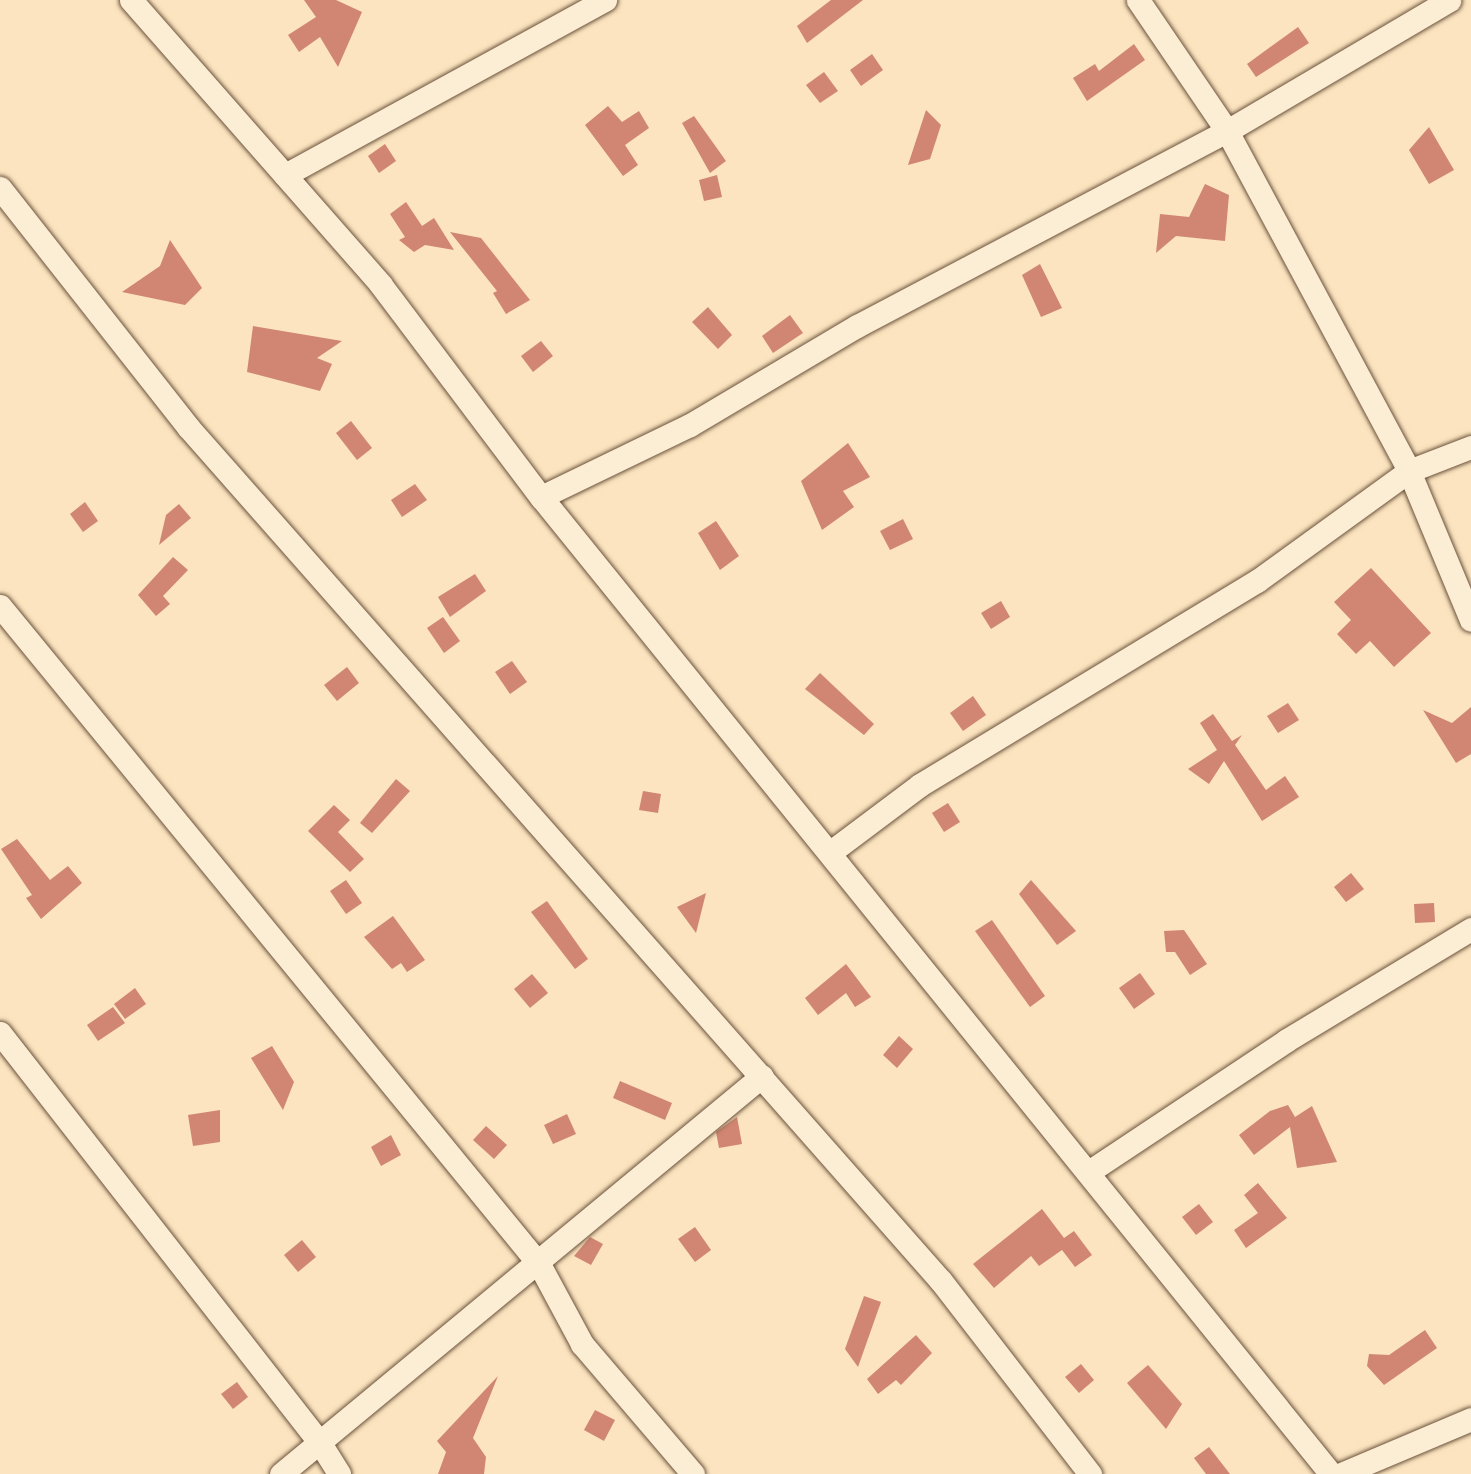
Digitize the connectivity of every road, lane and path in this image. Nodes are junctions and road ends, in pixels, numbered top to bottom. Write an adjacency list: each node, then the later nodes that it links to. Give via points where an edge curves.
1 (131, 0): 6 (street)
2 (605, 0): 6 (street)
3 (1138, 0): 5 (street)
4 (1449, 0): 5 (street)
5 (1227, 131): 9 (street); 10 (street, via 857,326 690,425)
6 (285, 175): 10 (street, via 381,285)
7 (0, 188): 16 (street, via 188,427)
8 (1471, 447): 9 (street)
9 (1409, 471): 12 (street); 13 (street, via 1256,581 920,785)
10 (541, 497): 13 (street)
11 (0, 606): 18 (street)
12 (1471, 620)
13 (832, 851): 17 (street)
14 (1471, 929): 17 (street, via 1287,1040)
15 (0, 1033): 20 (street)
16 (762, 1076): 18 (street); 24 (street, via 941,1281)
17 (1090, 1171): 25 (street)
18 (539, 1264): 20 (street); 23 (street, via 582,1344)
19 (1471, 1419): 26 (street)
20 (320, 1443): 21 (street); 22 (street)
21 (281, 1474)
22 (339, 1474)
23 (693, 1474)
24 (1090, 1474)
25 (1331, 1474)
26 (1341, 1474)

